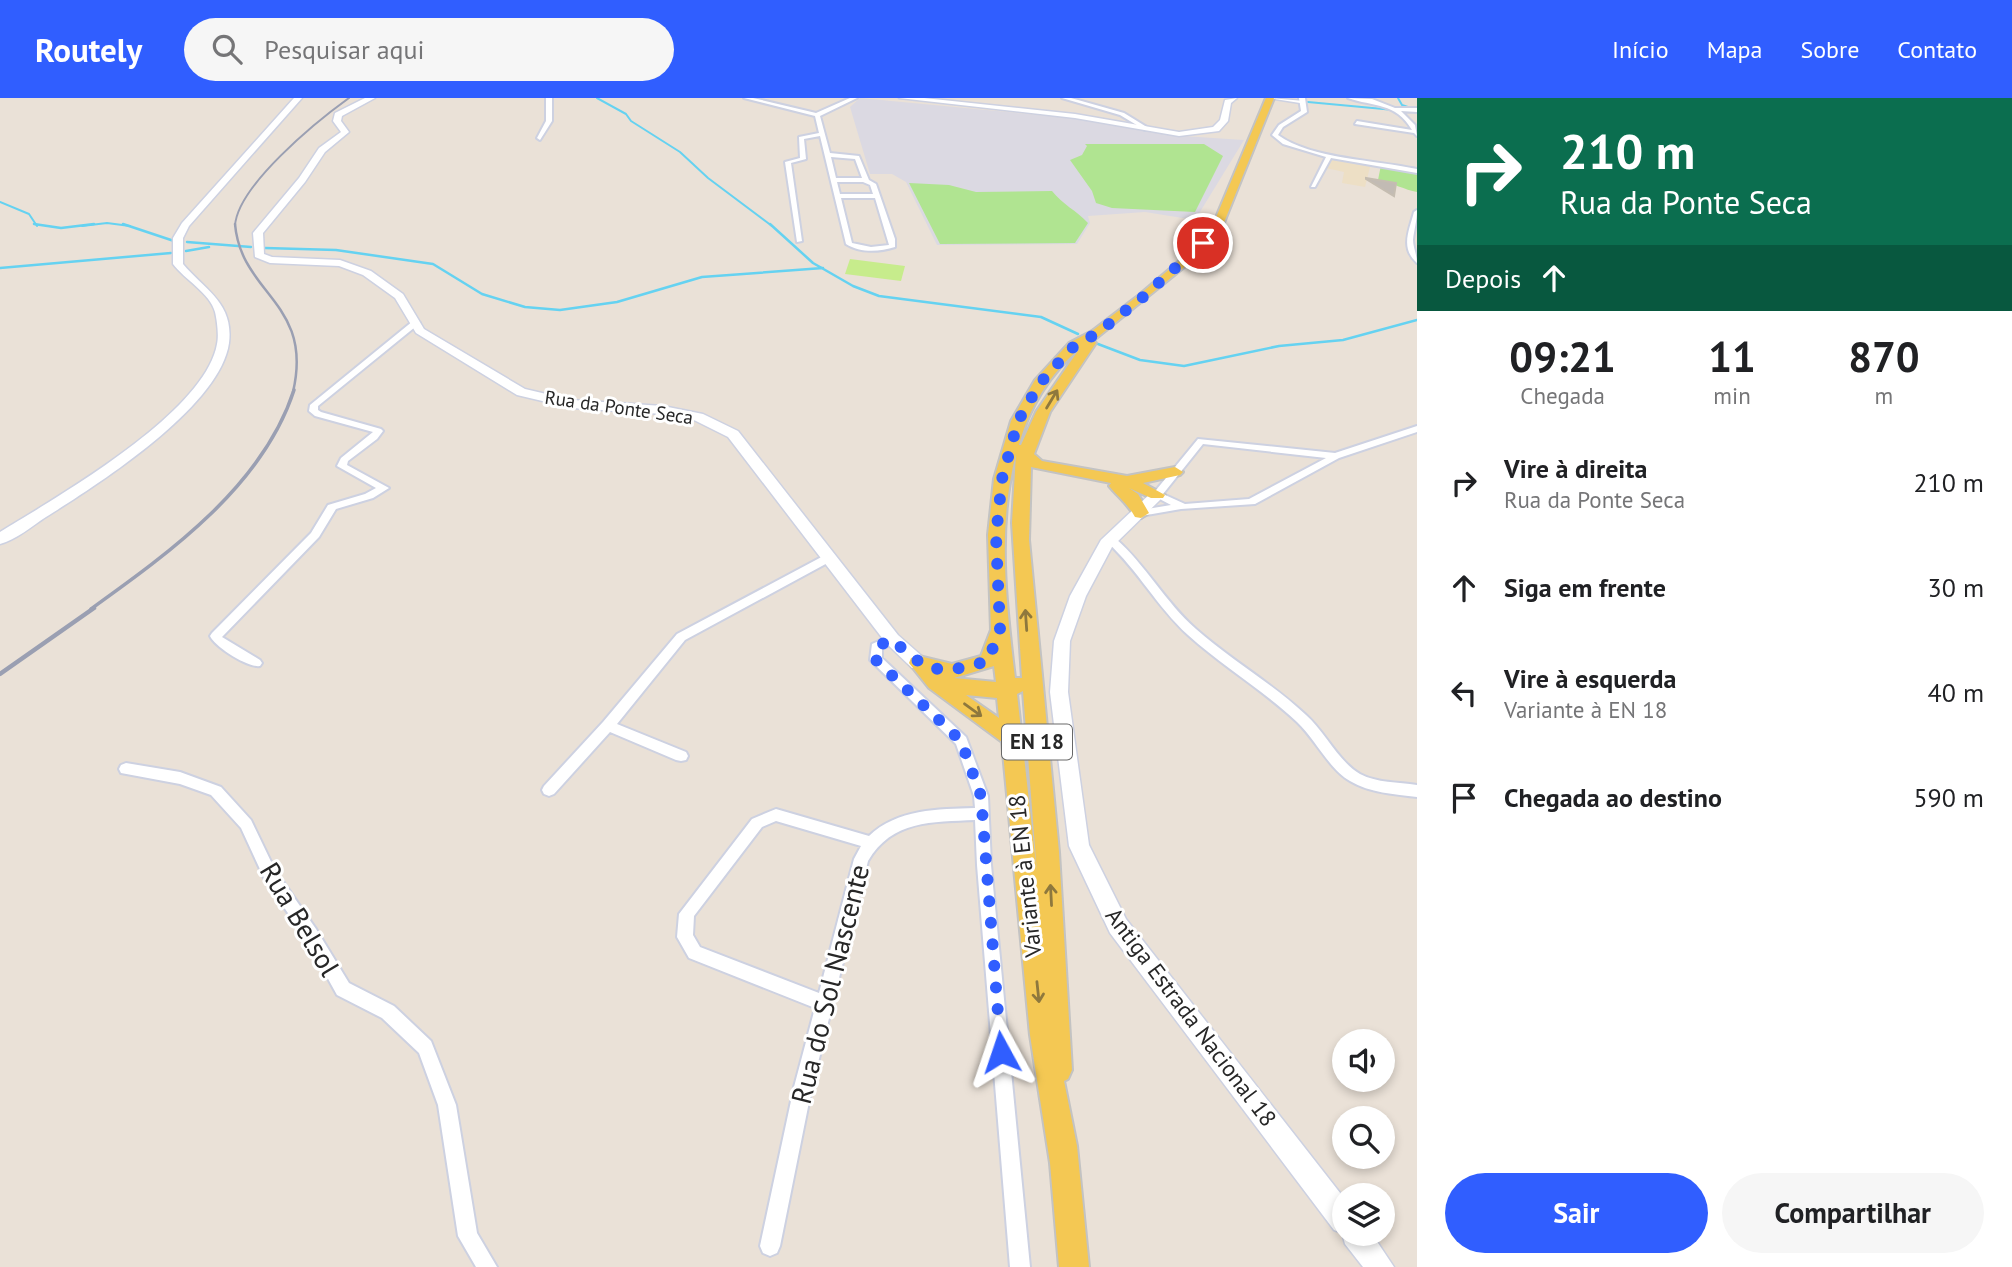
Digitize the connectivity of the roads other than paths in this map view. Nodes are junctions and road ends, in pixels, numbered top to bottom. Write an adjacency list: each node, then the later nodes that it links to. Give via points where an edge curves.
1 (298, 98): 41 (street, via 178,238 178,264 220,310 223,346 213,372 194,400 138,449)
2 (371, 98): 33 (street, Rua da Ponte Seca, via 338,115 345,132 322,150 258,233 258,250 270,260 355,266 399,296)
3 (549, 98): 21 (street, via 549,121)
4 (747, 98): 13 (street)
5 (791, 98): 13 (street)
6 (854, 98): 16 (street)
7 (903, 98): 18 (street, via 1075,116)
8 (1065, 98): 18 (street, via 1122,114)
9 (1233, 98): 18 (street, via 1224,121 1208,132)
10 (1352, 98): 14 (street)
11 (1273, 99): 12 (street); 12 (street); 35 (main road, Variante à EN 18 / EN 18, via 1217,228 1189,258 1096,334 1034,429)
12 (1299, 101): 23 (street, via 1304,112 1281,125 1275,135 1292,147)
13 (771, 105): 16 (street)
14 (1396, 109): 15 (street); 19 (street)
15 (1415, 110)
16 (817, 115): 20 (street)
17 (1357, 123): 19 (street)
18 (1147, 129)
19 (1416, 133)
20 (822, 134): 22 (street); 31 (street, via 801,138 803,159 788,162)
21 (540, 138)
22 (828, 155): 25 (street); 26 (street, via 857,156)
23 (1330, 155): 24 (street); 27 (street)
24 (1417, 172)
25 (834, 180): 26 (street); 28 (street)
26 (866, 181): 29 (street, via 873,184)
27 (1313, 186)
28 (838, 196): 29 (street); 29 (street, via 849,244 889,248 894,246)
29 (877, 196)
30 (1417, 212): 32 (street, via 1409,243)
31 (799, 241)
32 (1417, 261)
33 (415, 323): 43 (street, Rua da Ponte Seca, via 420,331 521,392 572,404 663,410 716,424 744,446); 46 (street, via 314,405 318,414 378,431 342,466 384,488 332,506 316,535 216,636)
34 (1417, 429): 36 (street)
35 (1027, 456): 37 (main road); 44 (main road, Variante à EN 18 / EN 18, via 1002,479 996,536); 48 (main road, Variante à EN 18 / EN 18, one-way to 35, via 1020,541)
36 (1336, 456): 38 (street, via 1201,440); 39 (street, via 1251,502 1209,507)
37 (1122, 484): 38 (main road); 38 (main road); 40 (main road)
38 (1167, 484): 39 (street); 40 (street, Antiga Estrada Nacional 18)
39 (1185, 504): 40 (street)
40 (1141, 513): 42 (street, Antiga Estrada Nacional 18)
41 (0, 539)
42 (1111, 540): 57 (street, via 1139,567 1175,616 1314,731 1338,765 1359,781); 62 (street, Antiga Estrada Nacional 18, via 1078,596 1062,640 1059,692 1079,846 1118,926)
43 (829, 556): 45 (street, Rua da Ponte Seca); 51 (street, via 681,637)
44 (1000, 629): 49 (main road, via 988,661); 50 (main road, Variante à EN 18 / EN 18)
45 (892, 639): 47 (street, Rua da Ponte Seca); 58 (street, via 876,647 876,660 961,741 981,796)
46 (256, 663)
47 (918, 663): 49 (main road)
48 (1030, 667): 50 (main road); 52 (main road, Variante à EN 18 / EN 18)
49 (944, 677): 50 (main road, via 989,679); 53 (main road, one-way to 53)
50 (1008, 690): 52 (main road); 53 (main road, Variante à EN 18 / EN 18)
51 (608, 726): 54 (street); 56 (street)
52 (1036, 732): 61 (main road, Variante à EN 18 / EN 18, one-way to 52, via 1048,851)
53 (1010, 737): 61 (main road, Variante à EN 18 / EN 18, one-way to 61, via 1043,1035)
54 (681, 757)
55 (126, 769): 65 (street, Rua Belsol, via 180,778 216,791 246,824 270,875 342,989 388,1012 425,1046 447,1105 468,1236)
56 (549, 790)
57 (1417, 791)
58 (982, 814): 59 (street, Rua do Sol Nascente, via 917,816); 66 (street)
59 (868, 842): 60 (street, Rua do Sol Nascente); 60 (street, via 776,815 757,823 687,914 685,937 695,953)
60 (823, 1003): 63 (street, Rua do Sol Nascente)
61 (1063, 1159): 67 (main road, Variante à EN 18 / EN 18)
62 (1332, 1204)
63 (770, 1246)
64 (1364, 1246): 68 (street)
65 (487, 1267)
66 (1020, 1267)
67 (1074, 1267)
68 (1380, 1267)

